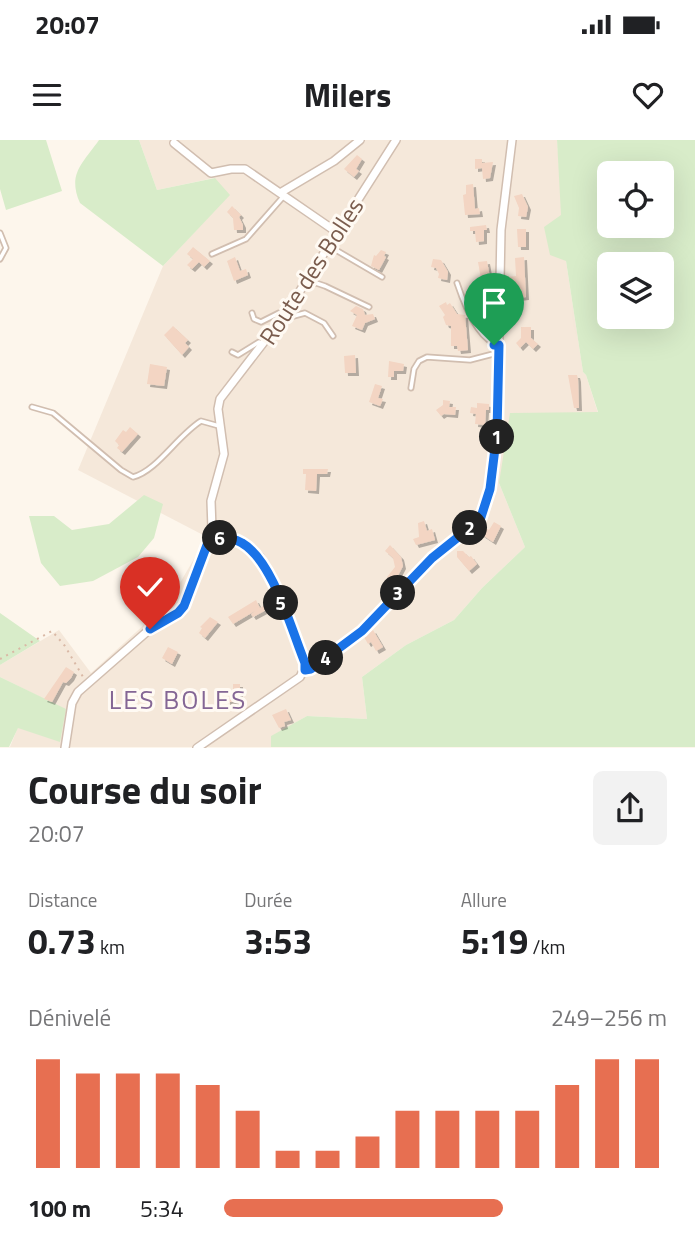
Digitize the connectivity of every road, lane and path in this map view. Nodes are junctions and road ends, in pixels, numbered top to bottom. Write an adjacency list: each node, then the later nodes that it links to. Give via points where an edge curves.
1 (360, 140): 5 (street)
2 (396, 140): 7 (street, Route des Bolles)
3 (512, 140): 19 (street, via 501,230)
4 (174, 143): 5 (street, via 211,173 245,169)
5 (283, 195): 7 (street); 9 (lane, via 246,239)
6 (0, 233): 10 (lane, via 6,248)
7 (338, 233): 8 (street, Route des Bolles)
8 (329, 246): 11 (lane); 12 (street, Route des Bolles)
9 (212, 254)
10 (0, 259)
11 (382, 277)
12 (307, 280): 14 (lane); 16 (street, Route des Bolles)
13 (457, 283): 19 (lane, via 481,332)
14 (369, 307)
15 (252, 313): 16 (lane, via 261,322 279,313)
16 (284, 316): 17 (lane, via 305,313 324,323); 18 (street, Route des Bolles)
17 (333, 337)
18 (263, 345): 20 (lane, via 258,342 238,355); 23 (street, Route des Bolles, via 220,399)
19 (499, 349): 21 (lane, via 470,360 427,357 414,369); 26 (street, via 497,432 490,489 481,517 432,558 362,631)
20 (232, 352)
21 (411, 388)
22 (32, 407): 23 (lane, via 53,413 133,477 145,474 186,430 201,421)
23 (219, 426): 24 (street, via 224,454 211,501)
24 (210, 537): 26 (street, via 242,542 260,557); 27 (street, via 184,606 150,629)
25 (0, 659): 27 (path, via 52,631)
26 (305, 670): 29 (street)
27 (88, 684): 28 (street, via 72,703)
28 (65, 747)
29 (197, 747)

